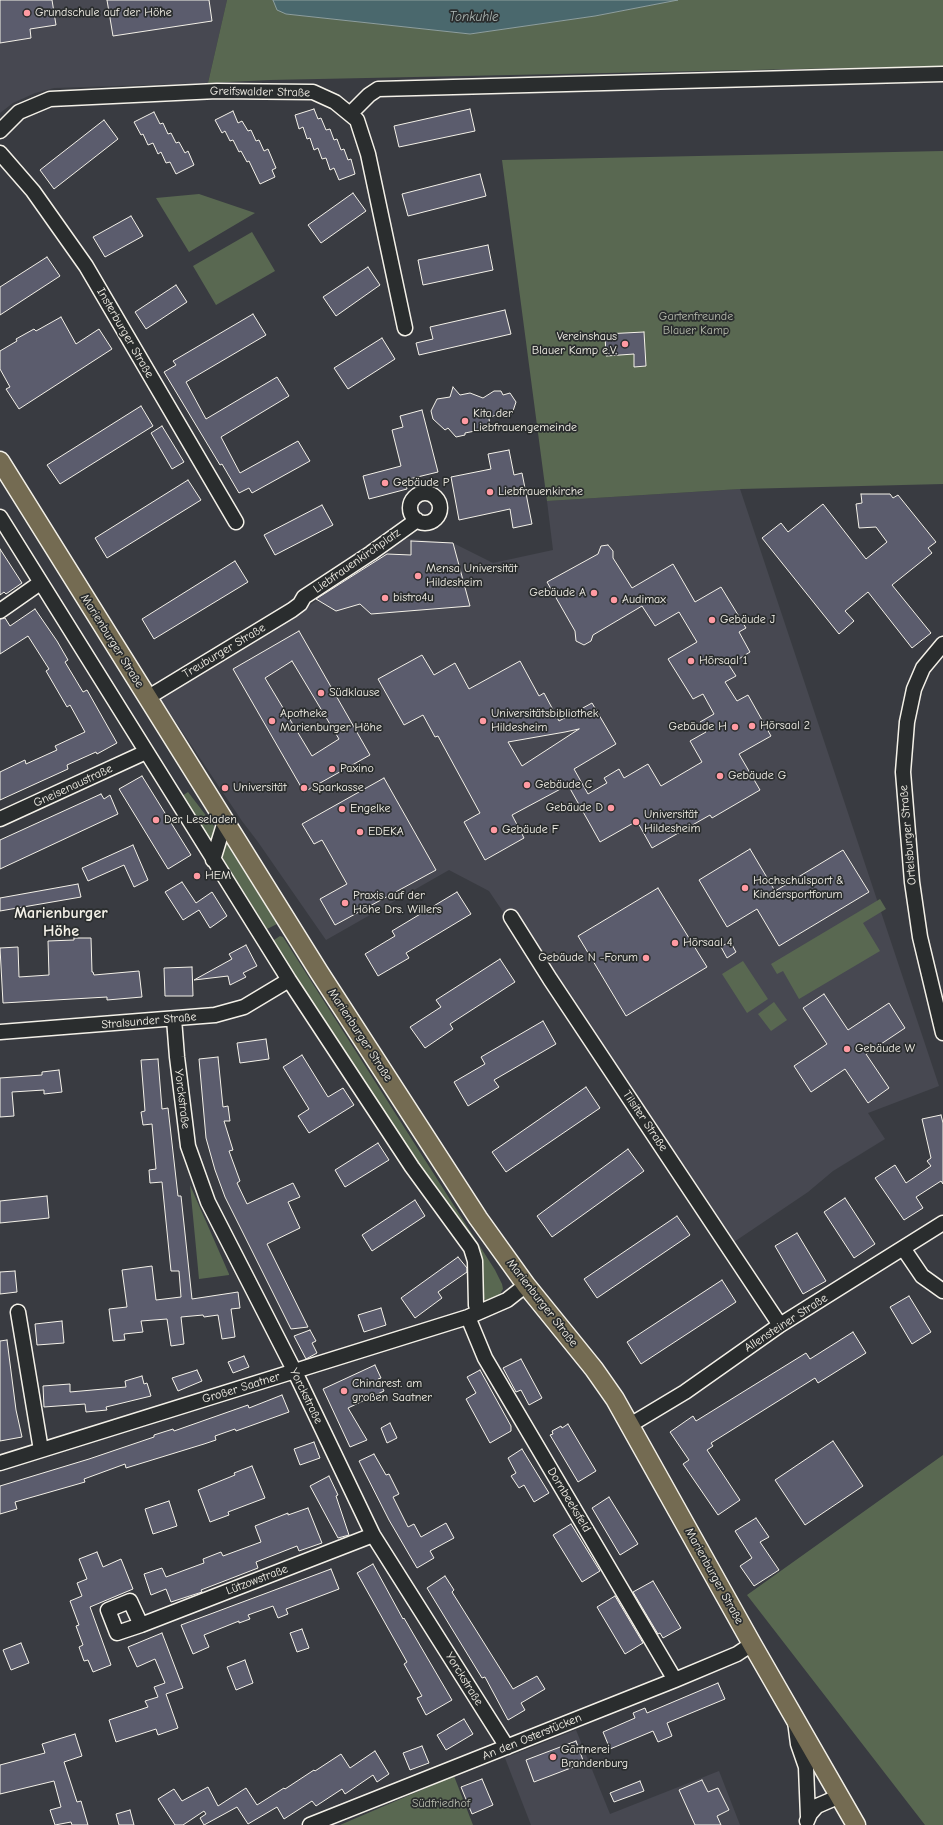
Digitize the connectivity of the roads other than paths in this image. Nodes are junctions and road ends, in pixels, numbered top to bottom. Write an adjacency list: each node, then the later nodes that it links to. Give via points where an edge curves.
1 (943, 74): 2 (street, via 378,89)
2 (350, 114): 3 (street, Greifswalder Straße, via 335,102 313,92 217,91 50,98 20,112); 5 (street, Greifswalder Straße, via 357,120 368,154)
3 (0, 131)
4 (0, 153): 9 (street, Insterburger Straße, via 33,191 86,266)
5 (405, 328)
6 (0, 461): 14 (main road, Marienburger Straße)
7 (0, 517): 10 (street)
8 (417, 520): 11 (street, Liebfrauenkirchplatz, via 304,597)
9 (236, 522)
10 (40, 583): 12 (street); 15 (street)
11 (300, 604): 14 (street, Treuburger Straße)
12 (0, 611)
13 (943, 644): 21 (street, Ortelsburger Straße, via 923,668 914,689 907,722 903,772 912,882 920,937)
14 (147, 698): 17 (main road, Marienburger Straße)
15 (146, 752): 16 (street, Gneisenaustraße); 18 (street)
16 (0, 820)
17 (225, 821): 18 (street); 27 (main road, Marienburger Straße, via 474,1211)
18 (213, 860): 20 (street)
19 (511, 917): 31 (street, Tilsiter Straße)
20 (289, 980): 22 (street, Stralsunder Straße, via 244,1007 215,1015); 30 (street, via 412,1167 472,1248 476,1305)
21 (938, 986): 24 (street, Ortelsburger Straße)
22 (174, 1018): 23 (street, Stralsunder Straße); 32 (street, Yorckstraße, via 188,1146 208,1202)
23 (0, 1032)
24 (943, 1033)
25 (943, 1223): 26 (street, Allensteiner Straße)
26 (903, 1248): 28 (street, via 922,1276); 31 (street, Allensteiner Straße)
27 (526, 1285): 30 (street, Großer Saatner, via 507,1300); 33 (main road, Marienburger Straße, via 594,1369)
28 (943, 1291)
29 (18, 1312): 34 (street)
30 (474, 1314): 32 (street, Großer Saatner); 39 (street, Dornbeeksfeld, via 485,1358)
31 (780, 1325): 33 (street, Allensteiner Straße, via 685,1392)
32 (295, 1372): 34 (street, Großer Saatner); 36 (street, Yorckstraße)
33 (630, 1425): 38 (main road, Marienburger Straße)
34 (41, 1450): 35 (street, Großer Saatner)
35 (0, 1463)
36 (373, 1535): 37 (street, Lützowstraße); 41 (street, Yorckstraße)
37 (141, 1625)
38 (752, 1644): 39 (street, An den Osterstücken, via 737,1654); 40 (main road, Marienburger Straße)
39 (675, 1680): 41 (street, An den Osterstücken)
40 (795, 1717): 42 (main road, Marienburger Straße); 43 (street, via 798,1744 806,1767)
41 (507, 1747): 44 (street, An den Osterstücken)
42 (840, 1796): 43 (street, via 820,1804); 45 (main road, Marienburger Straße)
43 (807, 1821)
44 (310, 1825)
45 (856, 1825)

